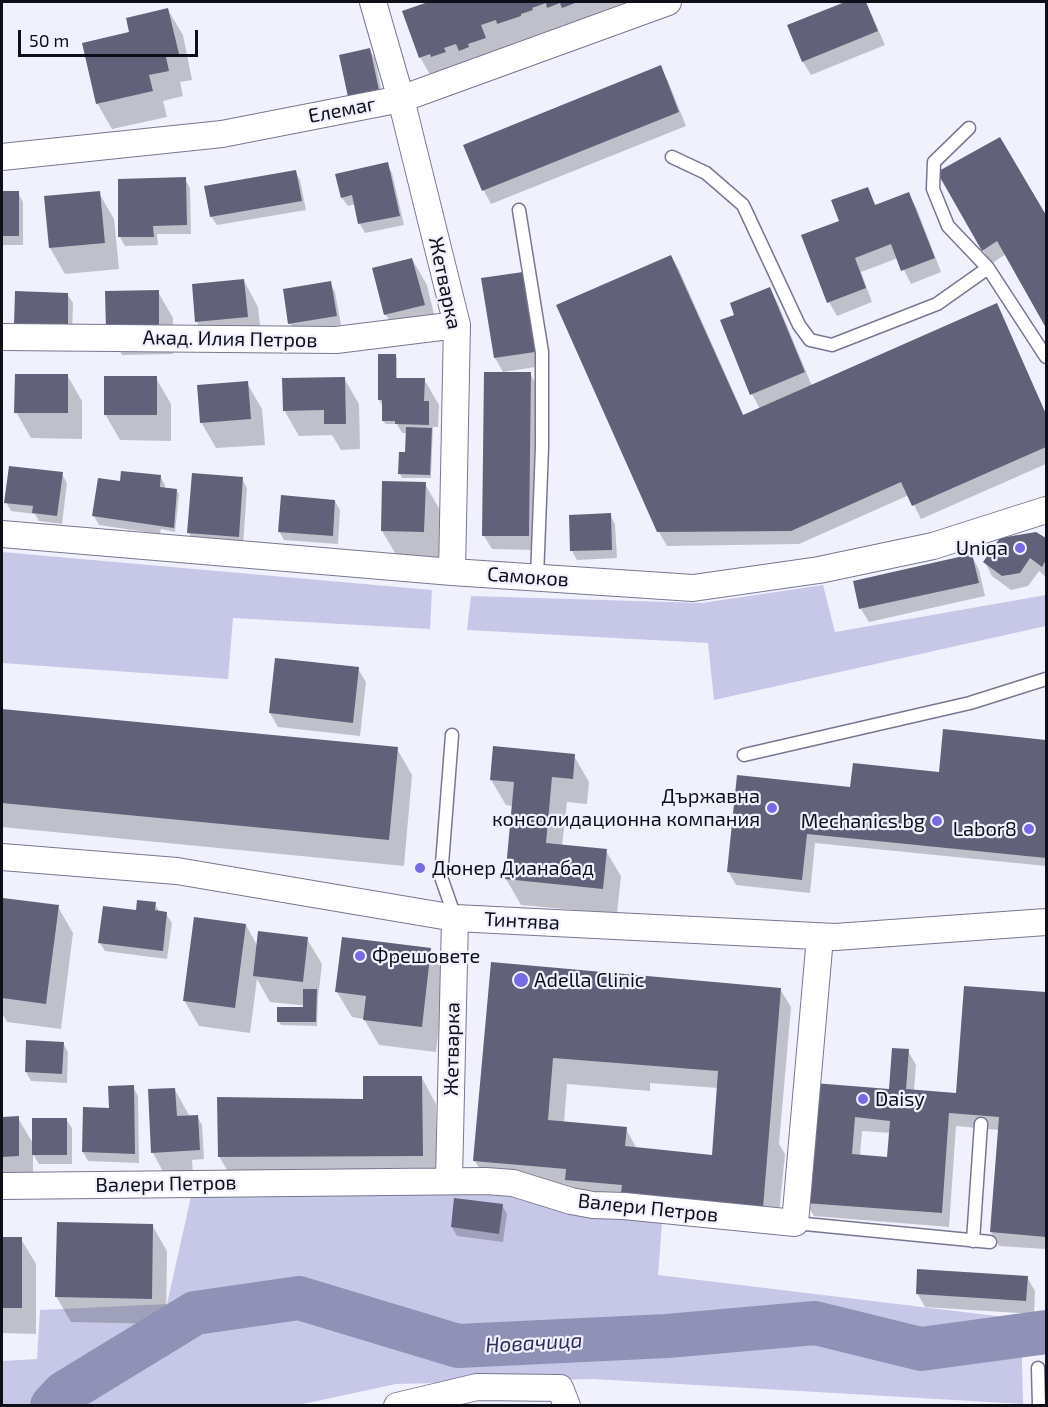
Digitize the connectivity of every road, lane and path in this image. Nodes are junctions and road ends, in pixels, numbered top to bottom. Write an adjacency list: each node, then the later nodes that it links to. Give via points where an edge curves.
1 (373, 2): 3 (street, Жетварка)
2 (668, 2): 3 (street, Елемаг)
3 (401, 99): 5 (street, Елемаг, via 222,134); 9 (street, Жетварка)
4 (969, 128): 8 (lane, via 934,162 933,189 948,226)
5 (2, 157)
6 (672, 157): 8 (lane, via 706,173 743,205 799,325 810,340 832,345 937,304)
7 (519, 210): 15 (lane, via 542,352 543,447)
8 (987, 268): 11 (lane)
9 (457, 325): 10 (street, Акад. Илия Петров, via 336,340); 14 (street, Жетварка)
10 (2, 337)
11 (1047, 357)
12 (1047, 510): 15 (street, Самоков, via 933,546 819,570 693,588)
13 (2, 534): 14 (street, Самоков)
14 (452, 572): 15 (street, Самоков)
15 (537, 578)
16 (1047, 679): 18 (lane, via 970,703)
17 (452, 735): 20 (lane, via 441,877)
18 (744, 755)
19 (2, 857): 20 (street, Тинтява, via 177,872)
20 (455, 918): 22 (street, Тинтява); 24 (street, Жетварка)
21 (1047, 922): 22 (street, Тинтява)
22 (820, 937): 26 (street)
23 (981, 1125): 27 (lane)
24 (449, 1180): 25 (street, Валери Петров); 26 (street, Валери Петров, via 513,1183 593,1205)
25 (2, 1186)
26 (795, 1223): 27 (lane)
27 (973, 1241): 28 (lane)
28 (990, 1242)
29 (1038, 1368): 32 (lane)
30 (563, 1397): 31 (street, via 477,1387)
31 (397, 1406)
32 (1039, 1406)

